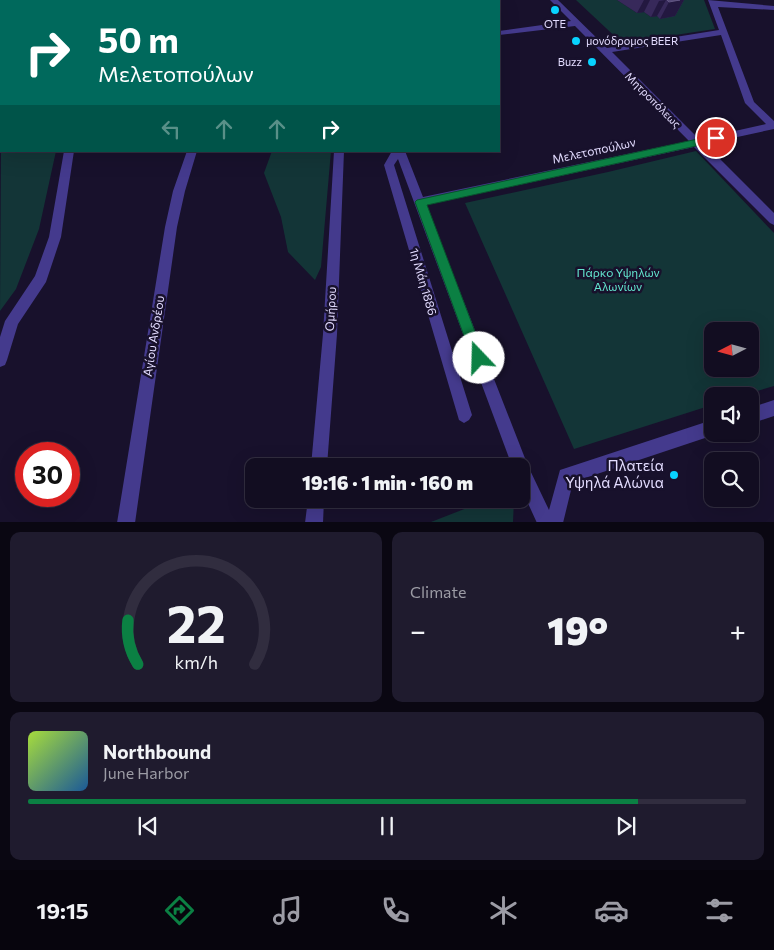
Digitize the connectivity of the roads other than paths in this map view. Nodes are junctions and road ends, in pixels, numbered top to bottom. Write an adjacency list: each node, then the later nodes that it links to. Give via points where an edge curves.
1 (554, 0): 4 (street, Μητροπόλεως)
2 (713, 2): 3 (street); 5 (street)
3 (774, 8)
4 (576, 23): 6 (street); 7 (street, Μητροπόλεως)
5 (724, 32): 7 (street); 8 (street, via 750,103)
6 (500, 33)
7 (604, 51): 9 (street, Μητροπόλεως)
8 (773, 126): 9 (street, Μελετοπούλων)
9 (696, 143): 15 (street, Μελετοπούλων); 16 (street, Μητροπόλεως)
10 (69, 152): 17 (street, via 55,237 41,278 12,321)
11 (192, 152): 26 (street, Αγίου Ανδρέου, via 171,227)
12 (339, 152): 22 (street, Ομήρου, via 330,334)
13 (398, 152): 20 (street, 1η Μάη 1886, via 389,165)
14 (399, 152): 15 (street, 1η Μάη 1886)
15 (421, 202): 23 (street, 1η Μάη 1886)
16 (774, 220)
17 (0, 360)
18 (774, 408): 19 (street)
19 (759, 413)
20 (464, 415)
21 (704, 431): 29 (street, via 566,476)
22 (320, 458)
23 (517, 458)
24 (530, 487): 28 (street, 1η Μάη 1886)
25 (315, 508): 27 (street)
26 (126, 522)
27 (314, 522)
28 (546, 522)
29 (554, 522)

